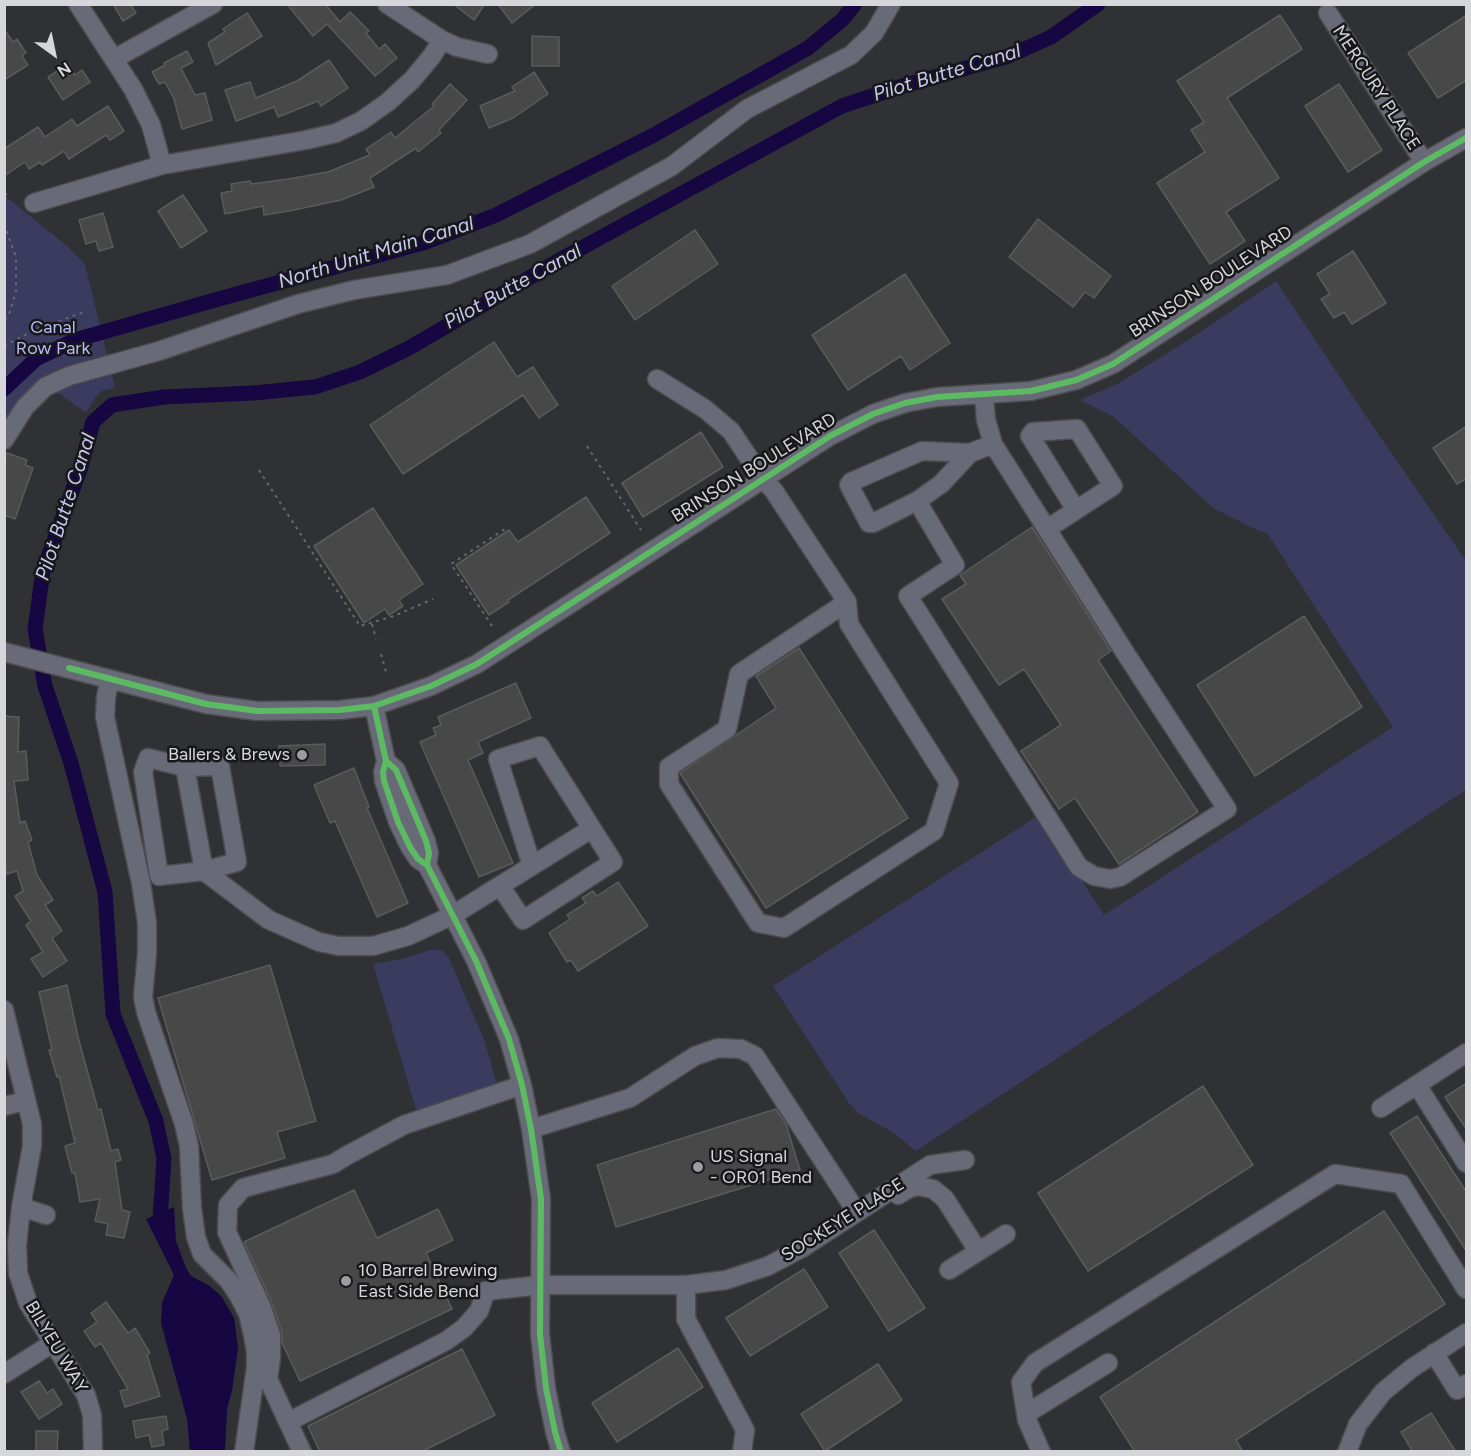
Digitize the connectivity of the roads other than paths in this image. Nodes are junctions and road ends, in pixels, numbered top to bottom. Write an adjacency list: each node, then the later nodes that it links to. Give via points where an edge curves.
1 (78, 4): 8 (street)
2 (213, 4): 8 (street)
3 (387, 4): 6 (street)
4 (891, 4): 15 (street, via 874,33 851,55 747,110 672,166 530,244 447,275 298,304 159,351 69,376 45,387 25,407)
5 (1328, 14): 10 (street, MERCURY PLACE)
6 (441, 40): 7 (street); 11 (street, via 412,80 388,102 336,133)
7 (488, 54)
8 (114, 59): 11 (street, via 151,125)
9 (1467, 138): 10 (street, BRINSON BOULEVARD)
10 (1424, 162): 14 (street, BRINSON BOULEVARD, via 1113,364 1076,380 1031,392)
11 (162, 165): 12 (street)
12 (34, 202)
13 (657, 379): 18 (street, via 705,409 730,431)
14 (984, 395): 16 (street); 18 (street, BRINSON BOULEVARD, via 937,397 873,414 830,435)
15 (4, 440)
16 (993, 444): 17 (street); 21 (street)
17 (970, 453): 19 (street, via 941,484); 19 (street, via 922,452 849,485 869,523)
18 (763, 479): 22 (street); 25 (street, BRINSON BOULEVARD, via 477,664 431,686)
19 (917, 501): 21 (street, via 955,564 908,596 1079,867 1110,879 1120,877 1227,809)
20 (1076, 510): 20 (street, via 1113,486 1077,429 1033,432 1030,436); 21 (street)
21 (1047, 529)
22 (846, 603): 22 (street, via 849,624 949,783 934,831 784,928 758,923 669,784 669,767 727,729 739,674)
23 (4, 651): 24 (street, BRINSON BOULEVARD)
24 (110, 679): 25 (street, BRINSON BOULEVARD, via 206,704 257,711); 60 (street, via 105,717 147,923 143,997 146,1012 189,1146 196,1237 202,1254 239,1296 248,1314 256,1352)
25 (374, 706): 31 (street, via 386,761 384,781 398,822 417,859 427,865)
26 (185, 766): 29 (street); 29 (street, via 220,766 237,862); 29 (street, via 148,758 143,772 159,876)
27 (591, 829): 28 (street); 28 (street, via 540,746 498,759); 30 (street, via 613,862 523,920)
28 (532, 866): 30 (street)
29 (204, 871): 31 (street, via 269,920 319,942 339,946 373,946 408,936)
30 (500, 886): 31 (street)
31 (453, 915): 34 (street, via 495,1002)
32 (4, 1010): 36 (street, BILYEU WAY)
33 (1467, 1053): 35 (street)
34 (522, 1085): 39 (street); 58 (street, via 404,1125 333,1164 243,1188 228,1205 227,1232 271,1335 268,1379)
35 (1416, 1085): 38 (street); 41 (street)
36 (26, 1101): 37 (street); 42 (street, BILYEU WAY, via 32,1146)
37 (4, 1106)
38 (1381, 1108)
39 (531, 1129): 43 (street, via 630,1098 695,1056 718,1048 741,1049 755,1056); 48 (street, via 541,1199)
40 (965, 1160): 43 (street, SOCKEYE PLACE, via 930,1165)
41 (1467, 1163)
42 (21, 1207): 44 (street); 52 (street, BILYEU WAY, via 16,1245 18,1273 28,1303)
43 (860, 1209): 46 (street, via 876,1207 910,1188 933,1189 945,1199); 49 (street, SOCKEYE PLACE, via 768,1266 726,1280)
44 (46, 1215)
45 (1006, 1234): 46 (street)
46 (978, 1251): 47 (street)
47 (949, 1270)
48 (541, 1285): 49 (street, SOCKEYE PLACE); 58 (street, SOCKEYE PLACE, via 486,1291 479,1311 446,1341); 62 (street, via 540,1334 546,1388)
49 (686, 1285): 63 (street, via 686,1319 745,1430)
50 (1467, 1289): 57 (street, via 1401,1184 1335,1174 1035,1363 1021,1382)
51 (1467, 1333): 53 (street)
52 (53, 1343): 55 (street); 59 (street, BILYEU WAY, via 86,1395 92,1415)
53 (1434, 1353): 56 (street); 65 (street, via 1383,1392 1358,1424)
54 (1108, 1363): 57 (street)
55 (4, 1374)
56 (1463, 1391)
57 (1026, 1414): 64 (street)
58 (288, 1422): 61 (street)
59 (93, 1452)
60 (244, 1452)
61 (303, 1452)
62 (561, 1452)
63 (742, 1452)
64 (1041, 1452)
65 (1347, 1452)

